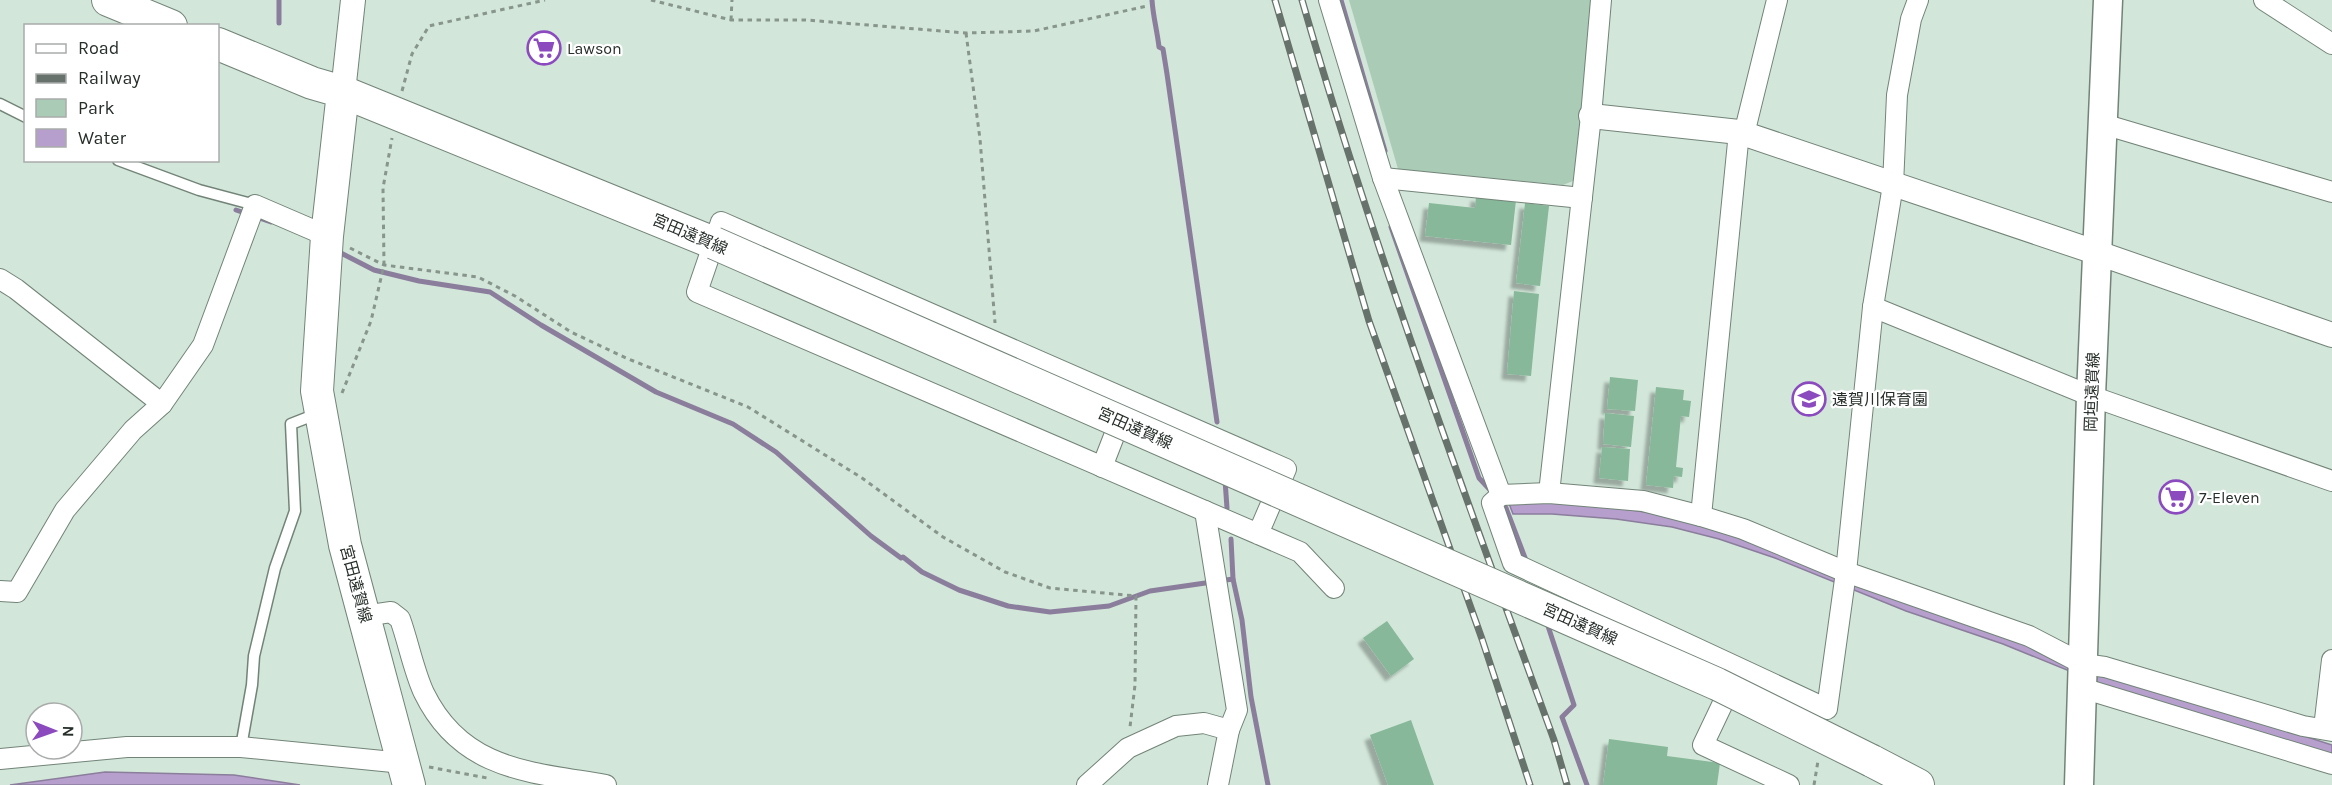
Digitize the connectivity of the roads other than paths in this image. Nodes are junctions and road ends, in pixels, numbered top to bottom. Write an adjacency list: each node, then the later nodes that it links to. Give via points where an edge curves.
1 (108, 0): 9 (main road)
2 (353, 0): 12 (street)
3 (1329, 0): 19 (street)
4 (1601, 0): 15 (street)
5 (1777, 0): 17 (street)
6 (1918, 0): 20 (street, via 1897,95)
7 (2108, 0): 16 (main road, 岡垣遠賀線)
8 (2264, 0): 11 (street)
9 (166, 24)
10 (219, 44): 12 (main road, 宮田遠賀線)
11 (2332, 44)
12 (344, 92): 24 (main road, 宮田遠賀線); 25 (main road, 宮田遠賀線)
13 (0, 104): 14 (lane)
14 (24, 116)
15 (1591, 116): 17 (street); 22 (street)
16 (2103, 124): 21 (street); 26 (main road, 岡垣遠賀線)
17 (1742, 133): 20 (street); 39 (street)
18 (123, 162): 23 (lane, via 199,190)
19 (1383, 178): 22 (street); 37 (street)
20 (1893, 185): 26 (street); 28 (street)
21 (2332, 192)
22 (1582, 198): 36 (street)
23 (255, 205): 24 (street); 33 (street, via 203,345)
24 (327, 236): 32 (main road, 宮田遠賀線)
25 (714, 243): 31 (street, via 721,222); 34 (street, via 697,292); 58 (main road, 宮田遠賀線, bridge, via 1717,684)
26 (2098, 253): 29 (street); 30 (main road, 岡垣遠賀線)
27 (0, 279): 33 (street)
28 (1873, 307): 30 (street); 41 (street)
29 (2332, 335)
30 (2091, 396): 35 (street); 47 (main road, 岡垣遠賀線)
31 (1129, 399): 34 (street); 40 (street, via 1286,469)
32 (318, 402): 44 (main road, 宮田遠賀線, via 345,545); 50 (lane, via 291,424 295,511 275,568 254,656)
33 (162, 404): 43 (street, via 133,430 65,510 17,592)
34 (1102, 467): 38 (street)
35 (2332, 481)
36 (1550, 493): 37 (street); 39 (street, via 1643,501)
37 (1501, 495): 46 (street, via 1492,503 1513,563)
38 (1205, 511): 40 (street); 49 (street, via 1237,710)
39 (1701, 516): 41 (street, via 1743,529)
40 (1258, 534): 42 (street, via 1300,552)
41 (1846, 572): 46 (street, via 1827,709); 47 (street, via 2029,636)
42 (1334, 588)
43 (0, 591)
44 (364, 616): 53 (main road, 宮田遠賀線); 54 (street, via 391,612 400,619 424,692 460,741 513,769)
45 (2332, 660): 48 (street)
46 (1739, 669): 57 (street, via 1703,745)
47 (2083, 676): 48 (street, via 2105,667 2303,726); 52 (street); 59 (main road, 岡垣遠賀線)
48 (2328, 729)
49 (1229, 730): 55 (street, via 1204,723 1176,726 1128,748); 56 (street)
50 (240, 747): 51 (street, via 127,747); 53 (street)
51 (0, 759)
52 (2332, 764)
53 (406, 774)
54 (606, 785)
55 (1088, 785)
56 (1218, 785)
57 (1789, 785)
58 (1918, 785)
59 (2079, 785)

